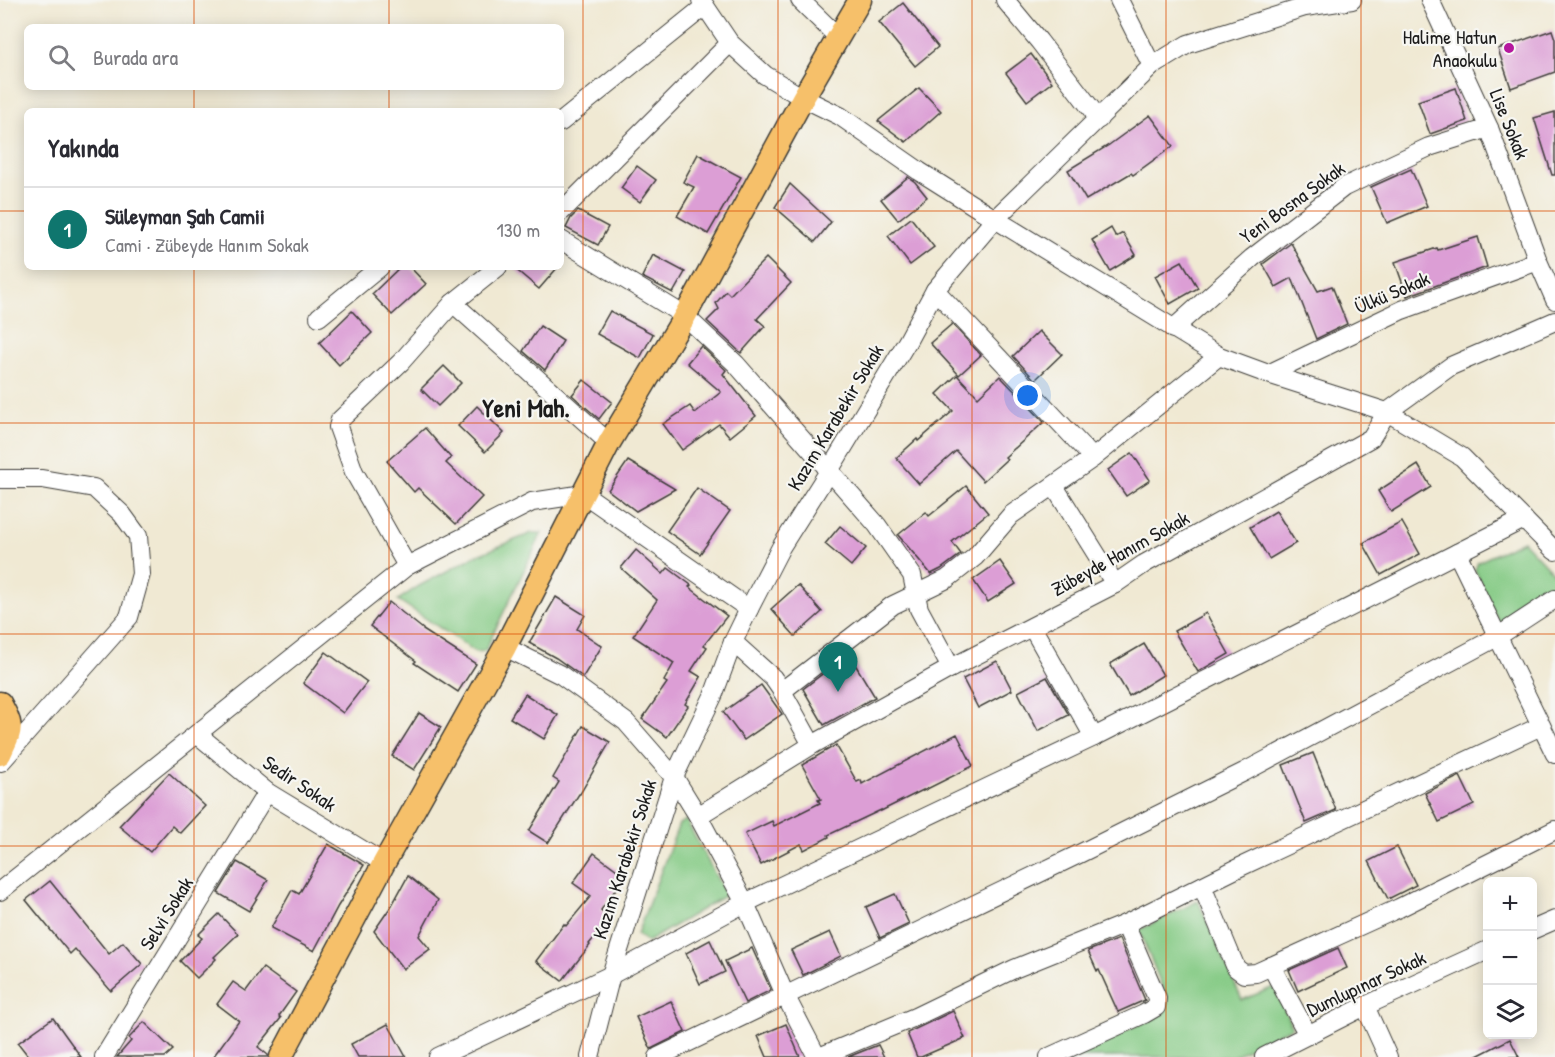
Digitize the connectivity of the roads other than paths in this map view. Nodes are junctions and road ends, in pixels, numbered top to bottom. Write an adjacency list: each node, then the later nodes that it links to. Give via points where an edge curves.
1 (800, 0): 8 (street)
2 (860, 0): 8 (main road)
3 (1005, 0): 13 (street)
4 (1119, 0): 10 (street)
5 (1352, 0): 10 (street, Kazım Karabekir Sokak, via 1305,7 1188,44)
6 (1430, 0): 14 (street, Lise Sokak)
7 (703, 3): 9 (street); 12 (street)
8 (839, 38): 11 (main road)
9 (730, 43): 11 (street, via 765,75); 15 (street)
10 (1152, 66): 13 (street, Kazım Karabekir Sokak)
11 (804, 98): 16 (street, via 840,116); 24 (main road)
12 (564, 119)
13 (1099, 119): 16 (street, Kazım Karabekir Sokak)
14 (1489, 128): 18 (street, Lise Sokak); 27 (street, Yeni Bosna Sokak, via 1429,147 1344,187 1252,258)
15 (564, 209)
16 (995, 219): 21 (street, Kazım Karabekir Sokak); 27 (street)
17 (564, 242): 24 (street)
18 (1538, 261): 22 (street, Lise Sokak); 29 (street, Ülkü Sokak, via 1402,310)
19 (376, 270): 25 (street)
20 (494, 270): 23 (street)
21 (935, 290): 32 (street); 33 (street, Kazım Karabekir Sokak)
22 (1555, 300)
23 (453, 303): 31 (street); 40 (street, via 401,362 340,420 338,427 354,472)
24 (685, 316): 31 (main road); 33 (street, via 736,364)
25 (319, 317)
26 (1555, 321): 30 (street, Zübeyde Hanım Sokak, via 1451,366)
27 (1173, 329): 28 (street)
28 (1219, 356): 29 (street); 32 (street)
29 (1268, 374): 30 (street)
30 (1387, 412): 37 (street, via 1462,457); 41 (street, Zübeyde Hanım Sokak, via 1371,438 1144,564)
31 (609, 443): 36 (main road)
32 (1093, 458): 35 (street)
33 (829, 471): 42 (street, via 877,525 912,575); 44 (street, Kazım Karabekir Sokak, via 781,547)
34 (0, 479): 58 (street, via 42,479 94,488 122,514 138,536 141,574 129,617)
35 (1054, 486): 41 (street); 42 (street, via 1011,515 975,557 947,579)
36 (584, 494): 40 (street, via 532,502); 44 (street); 48 (main road)
37 (1524, 519): 38 (street); 39 (street)
38 (1555, 551)
39 (1457, 553): 46 (street); 54 (street)
40 (407, 566): 53 (street)
41 (1115, 584): 45 (street, Zübeyde Hanım Sokak)
42 (917, 594): 49 (street, via 919,609); 50 (street, via 893,605)
43 (1555, 599): 46 (street)
44 (749, 609): 47 (street, Kazım Karabekir Sokak)
45 (1032, 627): 49 (street, Zübeyde Hanım Sokak); 54 (street)
46 (1497, 637): 52 (street); 73 (street, via 1245,772)
47 (733, 642): 50 (street); 59 (street, Kazım Karabekir Sokak, via 713,696)
48 (505, 647): 59 (street, via 561,675 626,722); 63 (main road)
49 (951, 668): 55 (street, Zübeyde Hanım Sokak)
50 (782, 691): 55 (street)
51 (0, 703): 56 (main road, via 10,722 10,731)
52 (1541, 726): 57 (street); 64 (street)
53 (196, 734): 60 (street, Sedir Sokak); 65 (street)
54 (1094, 737): 66 (street)
55 (812, 745): 61 (street, Zübeyde Hanım Sokak)
56 (0, 754)
57 (1555, 754)
58 (0, 763)
59 (674, 777): 61 (street); 72 (street, Kazım Karabekir Sokak)
60 (267, 792): 63 (street, Sedir Sokak); 76 (street, Selvi Sokak)
61 (698, 816): 66 (street)
62 (1555, 830): 71 (street)
63 (384, 863): 77 (main road)
64 (1202, 886): 68 (street); 71 (street, via 1236,968 1244,974)
65 (0, 891)
66 (745, 903): 72 (street); 73 (street)
67 (1555, 920): 69 (street)
68 (1125, 924): 81 (street); 82 (street, via 1157,998 1156,1007)
69 (1537, 928)
70 (1483, 952): 74 (street, Dumlupınar Sokak)
71 (1271, 966): 75 (street)
72 (611, 975): 78 (street); 79 (street, Kazım Karabekir Sokak)
73 (786, 996): 80 (street); 81 (street)
74 (1365, 1006): 75 (street, Dumlupınar Sokak); 84 (street)
75 (1308, 1035): 83 (street, Dumlupınar Sokak)
76 (104, 1057)
77 (281, 1057)
78 (438, 1057)
79 (590, 1057)
80 (658, 1057)
81 (818, 1057)
82 (1049, 1057)
83 (1264, 1057)
84 (1388, 1057)

